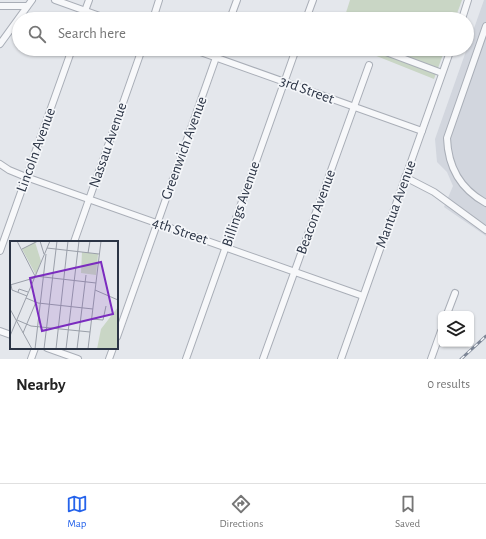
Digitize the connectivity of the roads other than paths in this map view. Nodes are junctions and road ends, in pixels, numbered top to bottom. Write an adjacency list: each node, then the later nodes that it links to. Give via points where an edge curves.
1 (32, 0): 9 (street)
2 (55, 0): 10 (street)
3 (89, 0): 10 (street)
4 (159, 0): 13 (street)
5 (237, 0): 14 (street)
6 (313, 0): 15 (street)
7 (468, 0): 16 (street)
8 (0, 6): 9 (street)
9 (28, 6): 11 (street)
10 (85, 11): 12 (street)
11 (24, 12)
12 (88, 12)
13 (155, 12)
14 (233, 12)
15 (309, 12)
16 (464, 12)
17 (486, 26): 36 (street, via 447,138 447,151 458,179 466,190)
18 (12, 28): 19 (street)
19 (0, 44)
20 (69, 56): 34 (street, Lincoln Avenue)
21 (140, 56): 35 (street, Nassau Avenue)
22 (211, 56): 26 (street, 3rd Street)
23 (293, 56): 29 (street, Billings Avenue)
24 (397, 56): 28 (street)
25 (448, 56): 28 (street, Mantua Avenue)
26 (216, 58): 29 (street, 3rd Street); 37 (street, Greenwich Avenue)
27 (369, 65): 30 (street, Beacon Avenue)
28 (442, 73): 31 (street, Mantua Avenue)
29 (284, 82): 30 (street, 3rd Street); 40 (street, Billings Avenue)
30 (353, 106): 31 (street, 3rd Street); 42 (street, Beacon Avenue)
31 (422, 131): 33 (street, Mantua Avenue)
32 (1, 166): 34 (street, 4th Street)
33 (406, 176): 38 (street, via 434,192); 44 (street, Mantua Avenue)
34 (26, 177): 35 (street, 4th Street); 41 (street, Lincoln Avenue)
35 (89, 199): 37 (street, 4th Street); 39 (street, Nassau Avenue)
36 (486, 203)
37 (157, 223): 40 (street, 4th Street); 47 (street, Greenwich Avenue)
38 (486, 230)
39 (77, 241)
40 (225, 247): 42 (street, 4th Street); 56 (street, Billings Avenue)
41 (0, 251)
42 (294, 272): 44 (street, 4th Street); 57 (street, Beacon Avenue)
43 (455, 292): 45 (street)
44 (362, 296): 58 (street, Mantua Avenue)
45 (448, 311)
46 (0, 331): 48 (street)
47 (118, 334)
48 (10, 335)
49 (438, 339): 59 (street)
50 (35, 349): 53 (street)
51 (50, 349): 54 (street)
52 (113, 349): 55 (street)
53 (31, 359)
54 (78, 359)
55 (109, 359)
56 (186, 359)
57 (263, 359)
58 (342, 359)
59 (431, 359)

